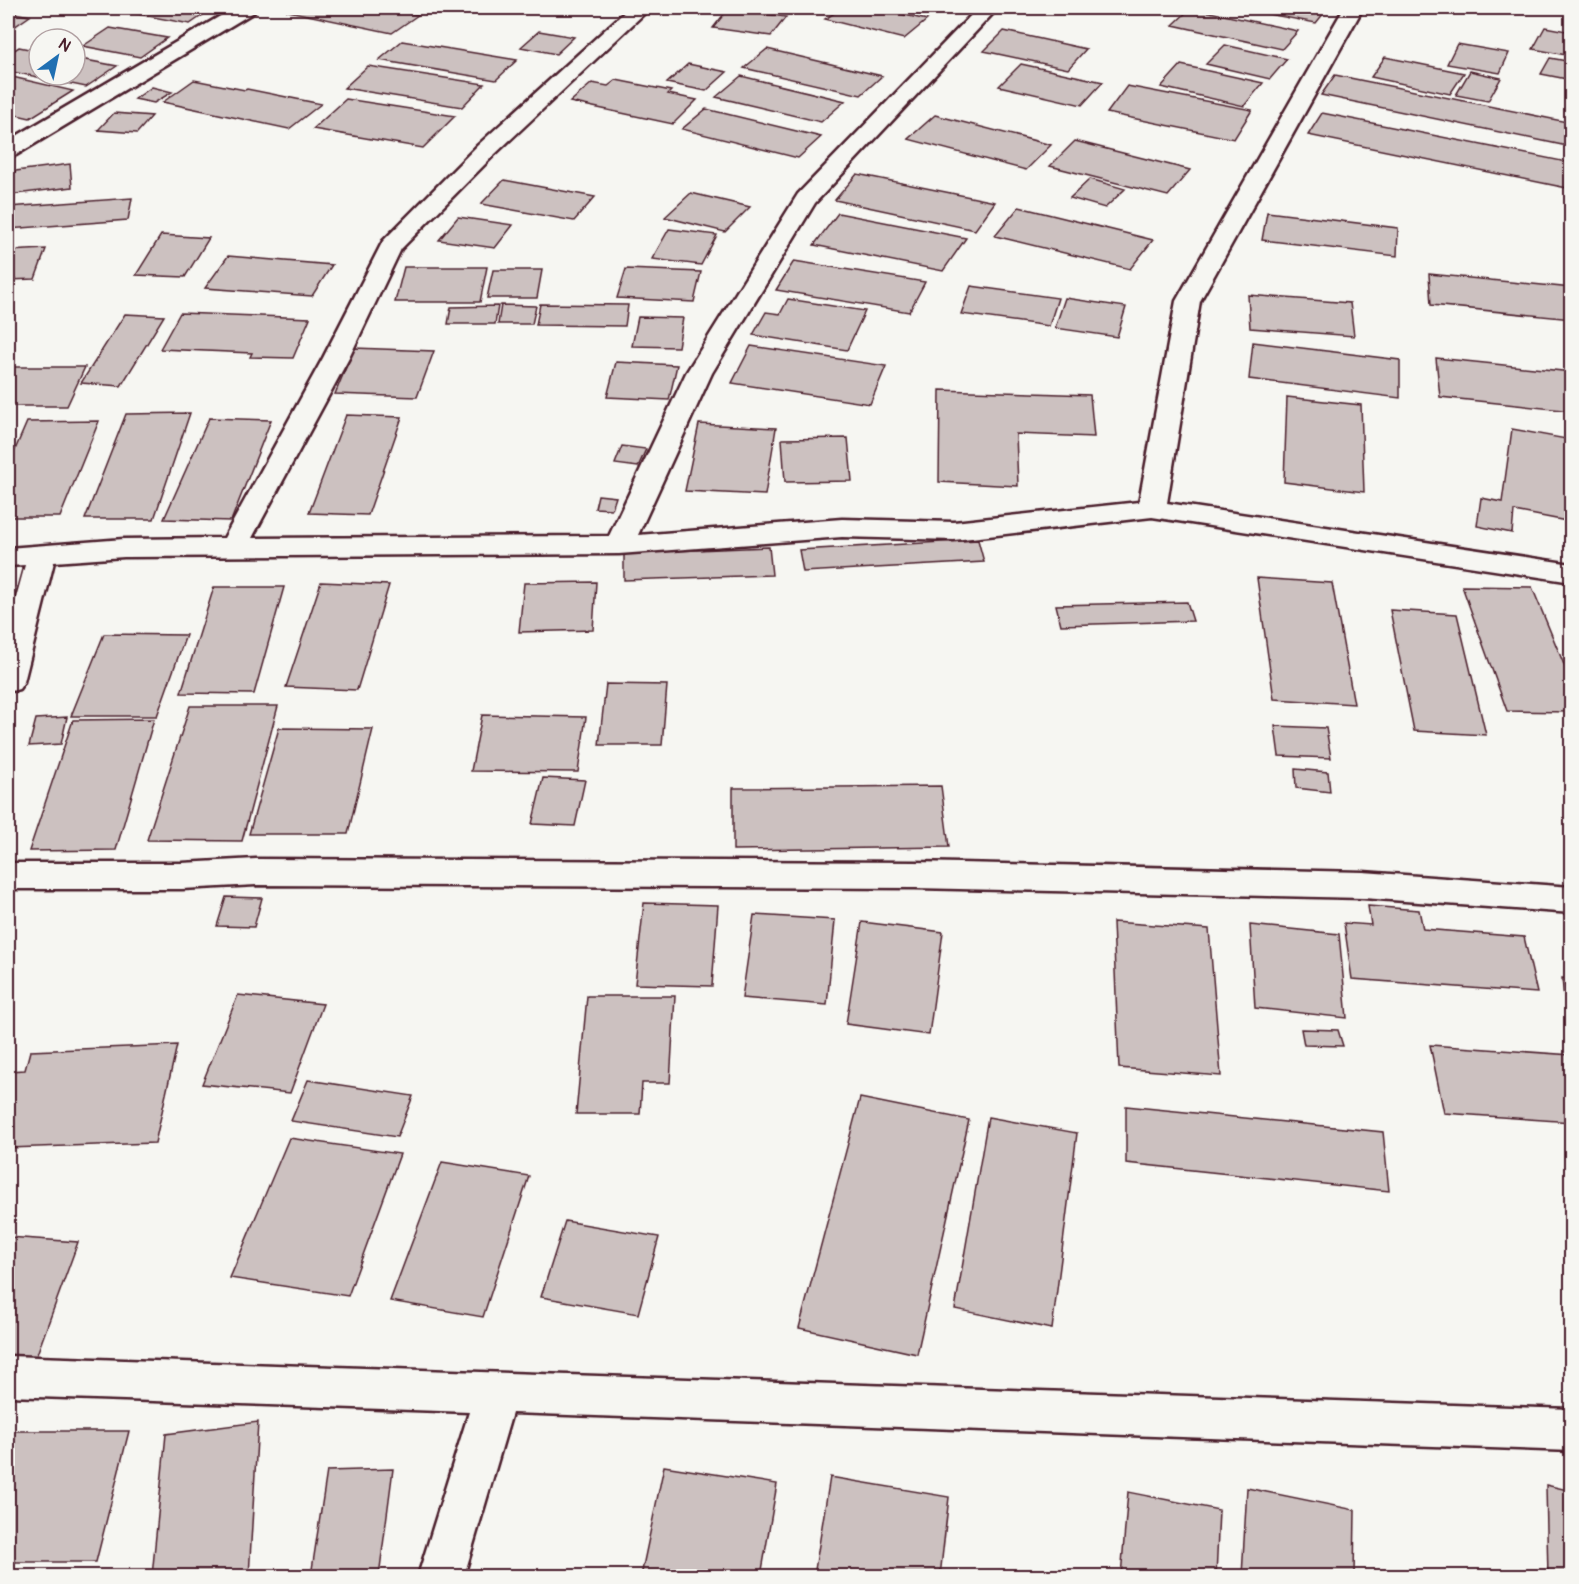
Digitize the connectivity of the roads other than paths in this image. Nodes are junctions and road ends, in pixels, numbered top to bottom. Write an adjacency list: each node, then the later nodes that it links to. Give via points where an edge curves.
1 (247, 8): 5 (street)
2 (640, 8): 8 (street, via 486,150 390,246 336,357)
3 (988, 8): 7 (street, via 806,200 699,373)
4 (1354, 8): 6 (street, via 1188,301)
5 (8, 150)
6 (1152, 509): 7 (street, via 954,531 842,528); 11 (street)
7 (619, 545): 8 (street)
8 (234, 546): 9 (street)
9 (42, 554): 10 (street); 12 (street)
10 (8, 557)
11 (1572, 573)
12 (8, 682)
13 (8, 876): 14 (street, via 256,872 915,875 1363,885)
14 (1572, 900)
15 (8, 1376): 16 (street)
16 (496, 1393): 17 (street); 18 (street)
17 (1572, 1430)
18 (441, 1576)

